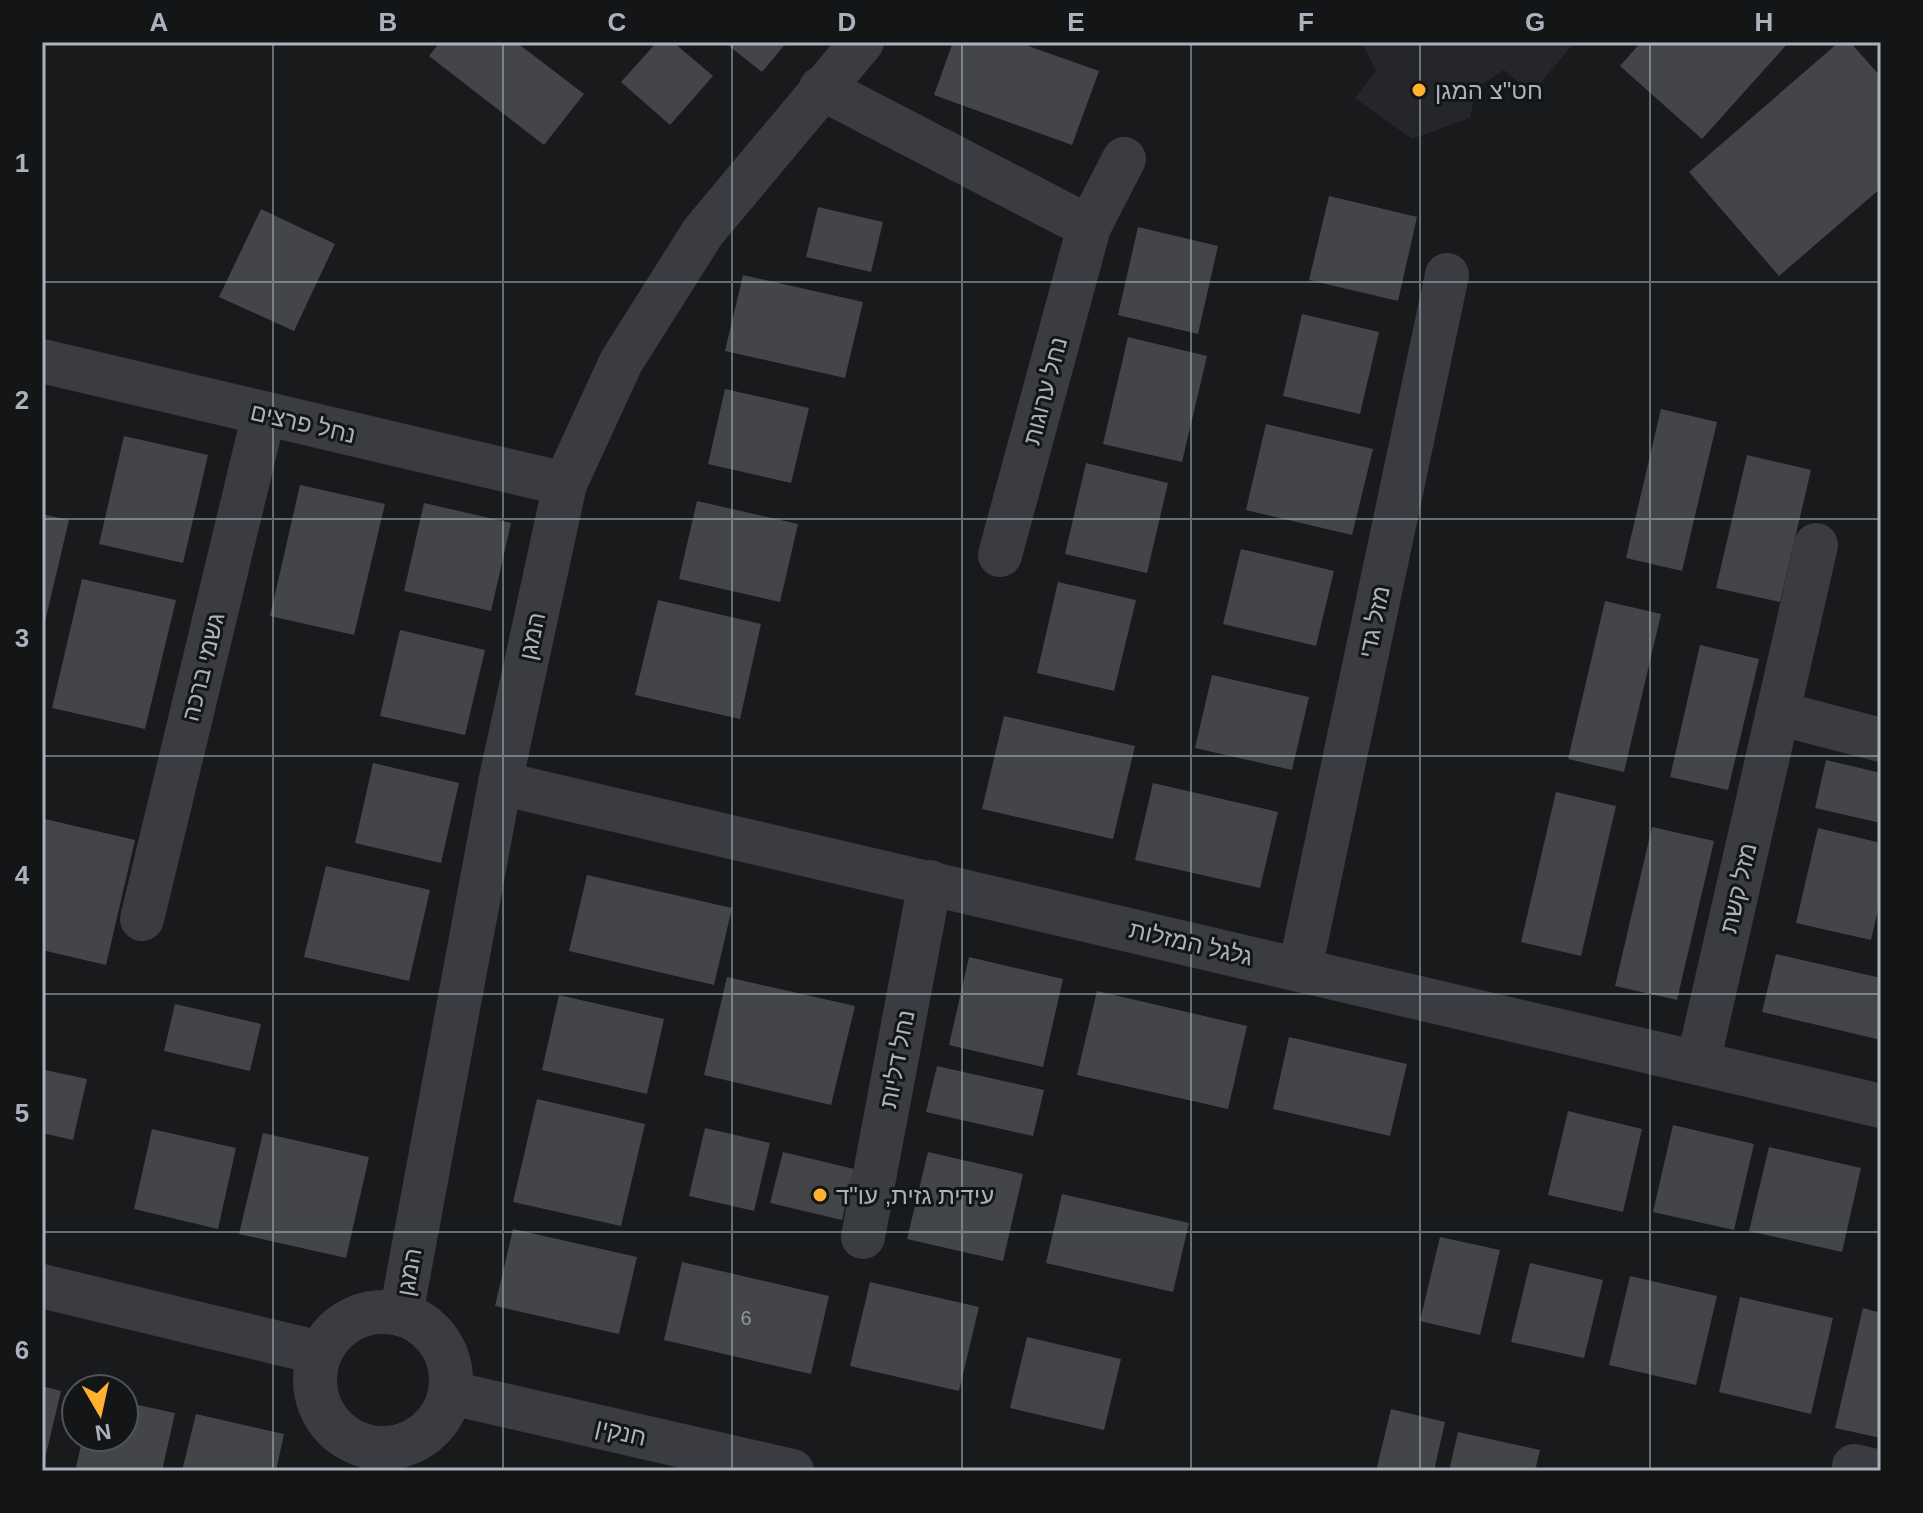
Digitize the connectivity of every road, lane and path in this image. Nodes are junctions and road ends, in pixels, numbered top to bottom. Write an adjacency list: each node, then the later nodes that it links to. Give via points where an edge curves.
1 (862, 42): 2 (street, המגן)
2 (821, 88): 4 (street); 8 (street, המגן, via 703,232 621,362)
3 (1124, 159): 4 (street, נחל ערוגות)
4 (1089, 227): 10 (street, נחל ערוגות)
5 (1447, 275): 16 (street, מזל גדי)
6 (42, 361): 7 (street, נחל פרצים)
7 (264, 414): 8 (street, נחל פרצים); 15 (street, גשמי ברכה)
8 (565, 484): 13 (street, המגן)
9 (1816, 545): 11 (street, מזל קשת)
10 (1000, 555)
11 (1778, 713): 12 (street); 17 (street, מזל קשת)
12 (1881, 740)
13 (500, 783): 14 (street, גלגל המזלות); 21 (street, המגן)
14 (930, 882): 16 (street, גלגל המזלות); 19 (street, נחל דליות)
15 (142, 919)
16 (1300, 969): 17 (street, גלגל המזלות)
17 (1698, 1063): 18 (street, גלגל המזלות)
18 (1881, 1106)
19 (863, 1237)
20 (42, 1286): 22 (street)
21 (401, 1314): 22 (street, via 372,1313 345,1323); 23 (street, via 428,1329 446,1353)
22 (320, 1353): 24 (street, via 314,1380 320,1407)
23 (451, 1393): 24 (street, via 427,1433 406,1445); 25 (street, חנקין)
24 (356, 1458)
25 (792, 1471)

